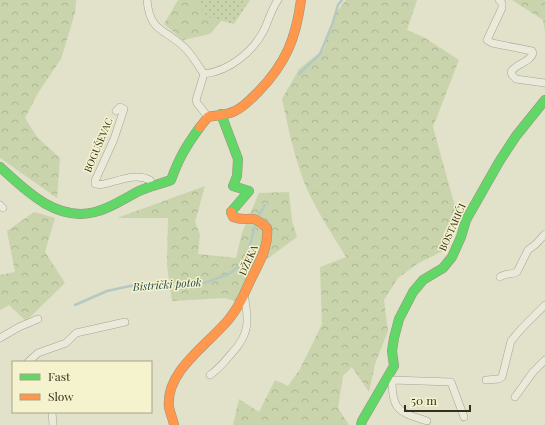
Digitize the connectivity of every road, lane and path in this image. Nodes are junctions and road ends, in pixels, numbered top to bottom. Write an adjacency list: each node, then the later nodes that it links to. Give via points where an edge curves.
1 (147, 0): 5 (street, via 150,18 156,26 185,48)
2 (278, 0): 5 (street, via 258,41 249,51 236,62)
3 (301, 0): 9 (street, via 299,23 280,68 244,105 233,112)
4 (499, 0): 6 (street, via 502,8 488,41 532,51 532,57 515,67 512,75 516,79)
5 (204, 74): 10 (street, via 196,100)
6 (545, 83)
7 (545, 100): 23 (street, BOSTARIĆI, via 516,136 491,175 466,220 452,257 443,268 423,280 413,292 399,320 394,338 394,366)
8 (116, 111): 12 (street, BOGUŠEVAC, via 120,107 124,109 95,184 141,177 150,180)
9 (221, 114): 10 (street); 15 (street, DŽEKA, via 238,160 237,176 233,186 249,192 231,212 232,215 238,220 257,219 267,228 265,251)
10 (208, 117): 12 (street, via 186,146 170,180)
11 (0, 167): 12 (street, via 42,202 59,211 76,215 95,212)
12 (152, 187)
13 (545, 234): 14 (street, via 528,250 518,272 503,274)
14 (500, 277)
15 (244, 295): 22 (street, via 248,316 246,333 238,347); 30 (street, DŽEKA, via 240,307 200,347 173,385 168,406)
16 (545, 305): 24 (street, via 511,341 502,377)
17 (38, 319): 19 (street)
18 (125, 322): 21 (street, via 76,333 66,343 38,354)
19 (0, 338)
20 (545, 360): 25 (street)
21 (29, 361)
22 (210, 375)
23 (389, 380): 27 (street, via 451,382); 28 (street, via 398,408 404,413); 31 (street, BOSTARIĆI)
24 (486, 380)
25 (515, 397)
26 (52, 413): 29 (street)
27 (464, 417)
28 (427, 421)
29 (53, 425)
30 (174, 425)
31 (361, 425)

